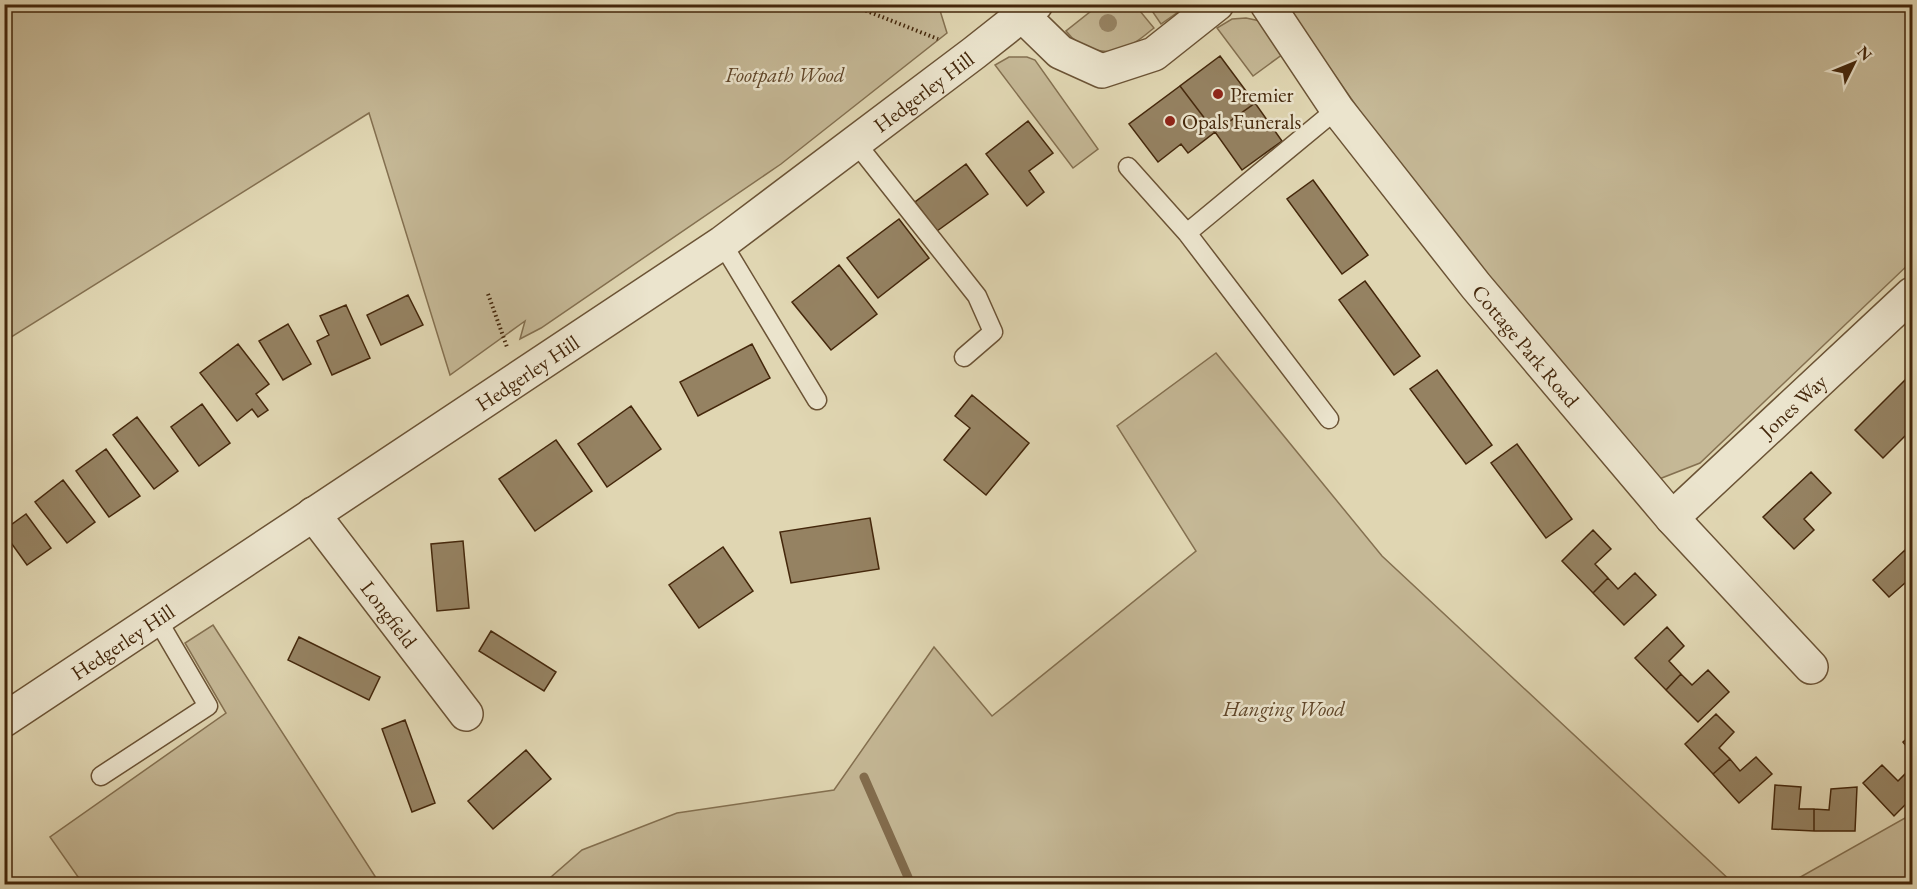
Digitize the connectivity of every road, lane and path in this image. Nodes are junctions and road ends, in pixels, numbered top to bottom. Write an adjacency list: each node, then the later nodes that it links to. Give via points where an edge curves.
1 (849, 4): 5 (path)
2 (1217, 4): 4 (street, via 1154,54 1102,71 1060,52)
3 (1267, 4): 6 (street, Cottage Park Road)
4 (1029, 10): 7 (street, Hedgerley Hill)
5 (934, 38)
6 (1337, 109): 9 (lane); 18 (street, Cottage Park Road, via 1476,286)
7 (856, 143): 10 (street, Hedgerley Hill); 13 (lane, via 977,296 993,332)
8 (1128, 167): 9 (lane)
9 (1187, 233): 16 (lane)
10 (722, 243): 14 (street, Hedgerley Hill); 15 (lane)
11 (488, 294): 14 (path)
12 (1912, 294): 18 (street, Jones Way)
13 (964, 357)
14 (520, 378): 17 (street, Hedgerley Hill)
15 (817, 400)
16 (1329, 419)
17 (313, 514): 19 (street, Hedgerley Hill); 21 (street, Longfield)
18 (1671, 518): 20 (street, Cottage Park Road)
19 (157, 619): 22 (street, Hedgerley Hill); 23 (lane, via 208,706)
20 (1811, 667)
21 (466, 714)
22 (4, 720)
23 (101, 776)

